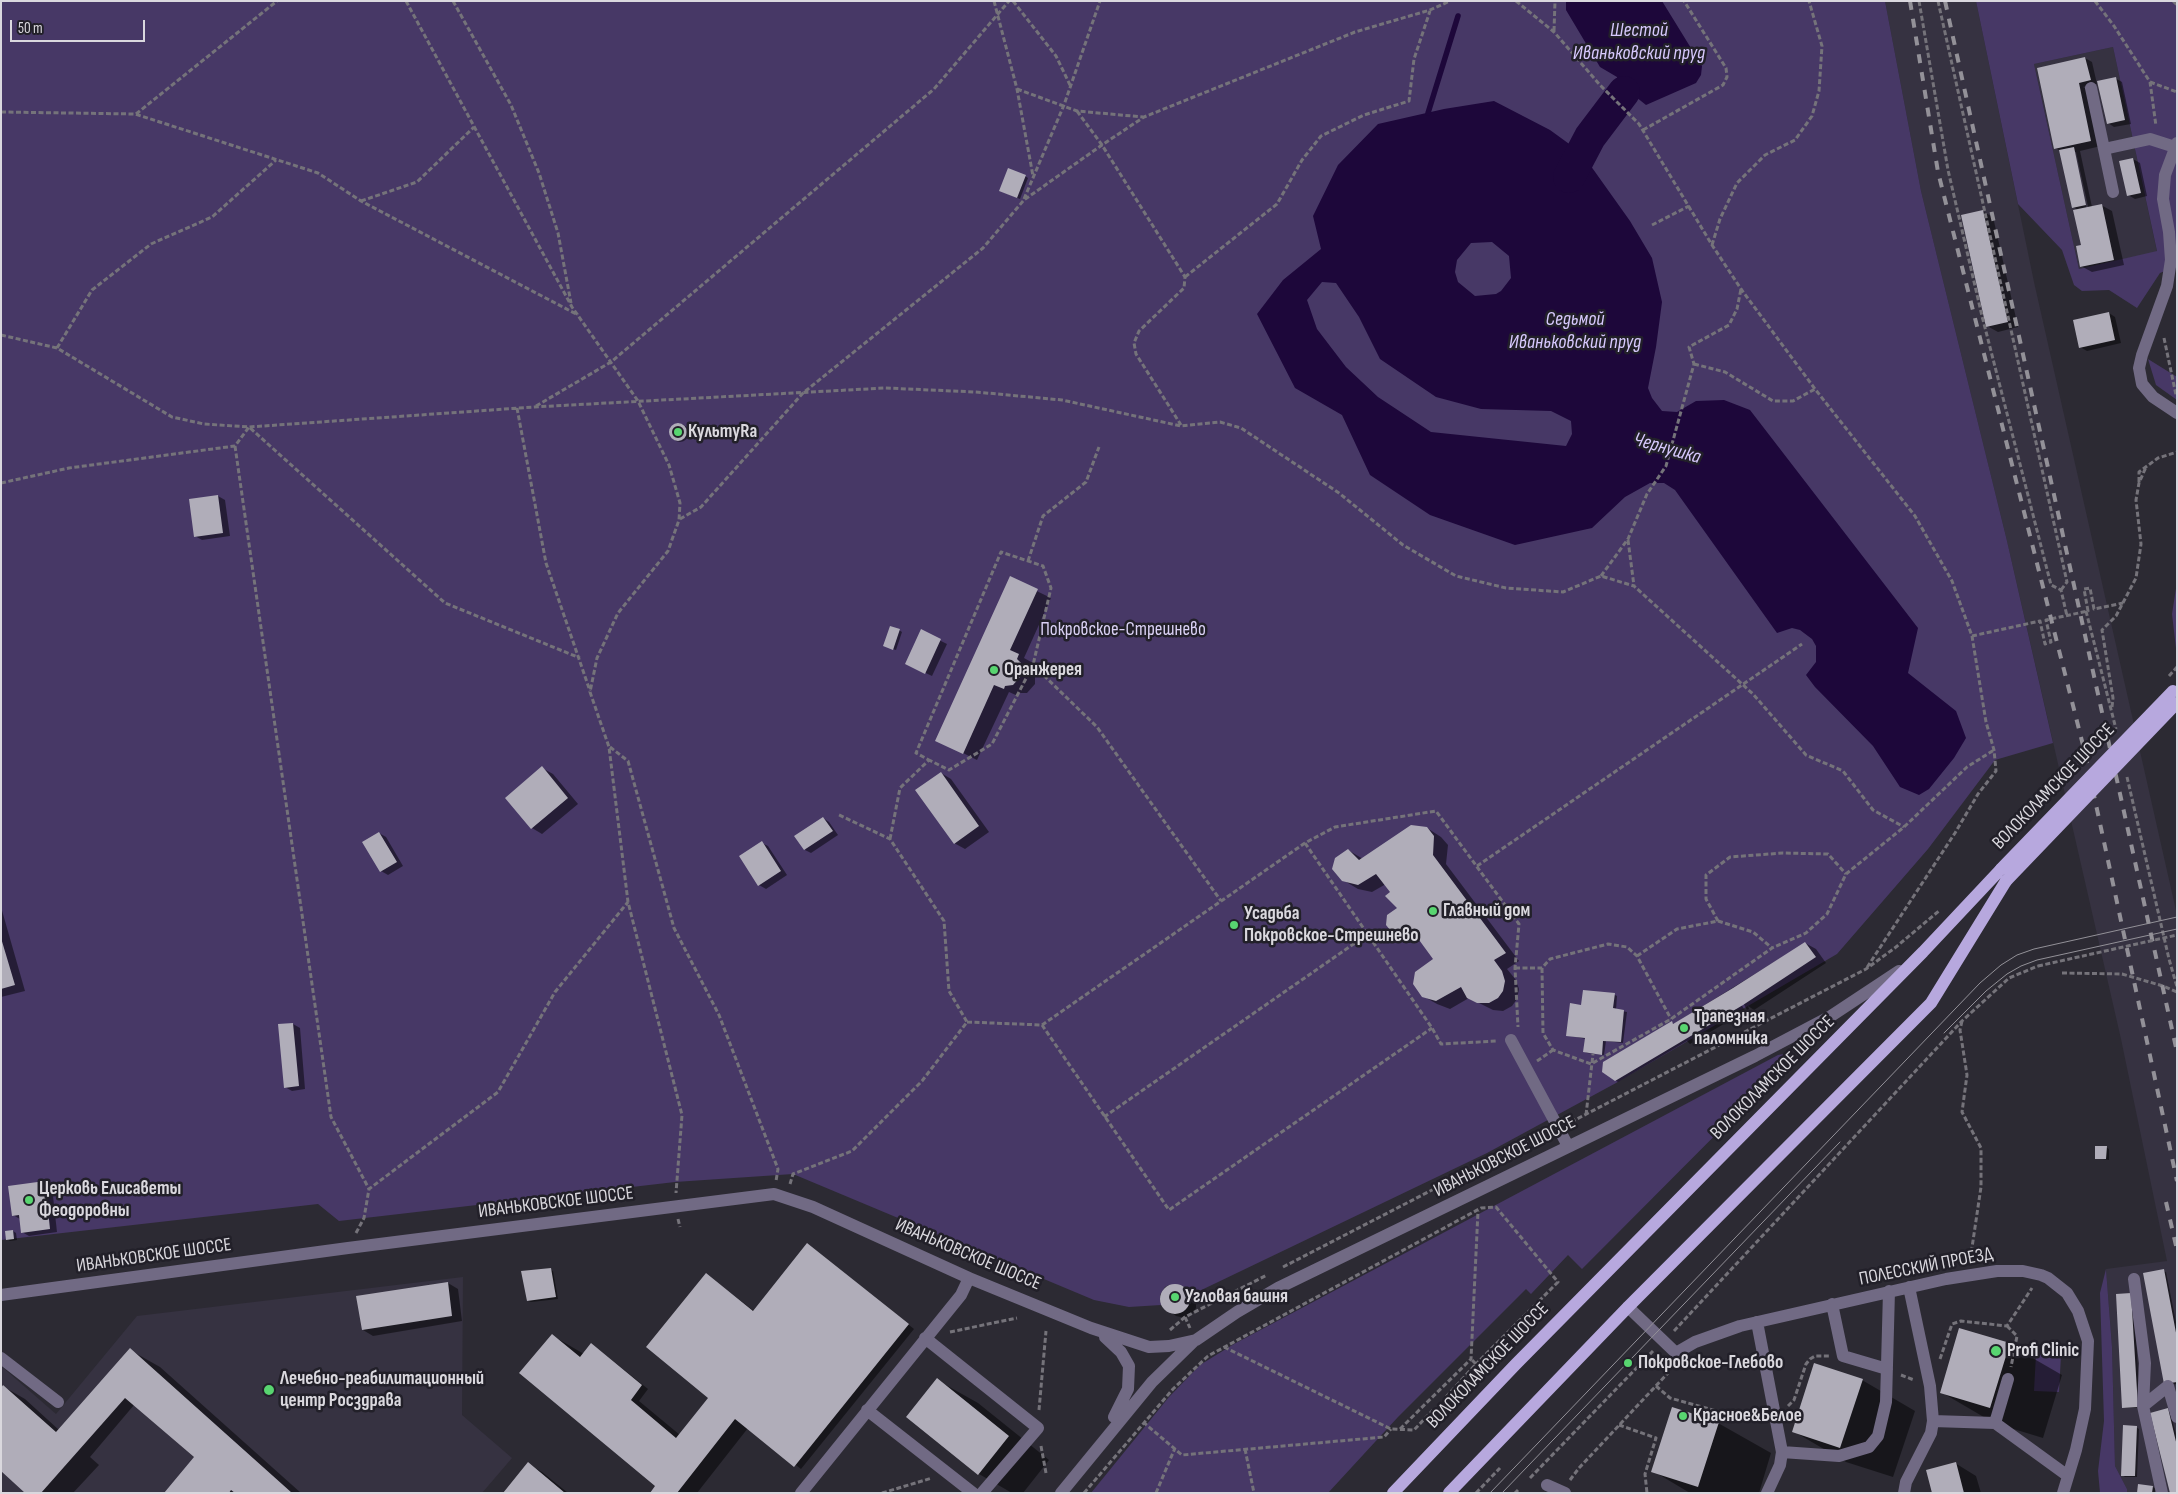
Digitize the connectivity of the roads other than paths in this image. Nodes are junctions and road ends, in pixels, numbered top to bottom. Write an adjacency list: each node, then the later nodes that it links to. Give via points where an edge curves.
1 (2091, 88): 3 (street)
2 (2176, 145): 3 (street, via 2150,139); 5 (street, via 2166,175 2163,199 2172,260 2167,286 2139,368 2142,384 2153,397)
3 (2104, 149): 4 (street)
4 (2113, 192)
5 (2177, 413)
6 (2173, 685): 8 (main road, ВОЛОКОЛАМСКОЕ ШОССЕ, bridge)
7 (2177, 703): 17 (main road, ВОЛОКОЛАМСКОЕ ШОССЕ, bridge, via 2006,881 1931,1002)
8 (1923, 952): 10 (street, ИВАНЬКОВСКОЕ ШОССЕ, via 1895,975 1831,1016); 40 (main road, ВОЛОКОЛАМСКОЕ ШОССЕ)
9 (1510, 1040): 10 (street)
10 (1568, 1146): 21 (street, ИВАНЬКОВСКОЕ ШОССЕ, via 1278,1288)
11 (969, 1278): 15 (street, ИВАНЬКОВСКОЕ ШОССЕ, via 813,1207 774,1194); 19 (street, ИВАНЬКОВСКОЕ ШОССЕ); 20 (street, via 961,1295)
12 (2134, 1279): 26 (street, via 2145,1363)
13 (1909, 1287): 14 (street, ПОЛЕССКИЙ ПРОЕЗД); 29 (street, via 1930,1386); 33 (street, ПОЛЕССКИЙ ПРОЕЗД, via 1970,1274 2023,1271 2041,1274 2067,1293 2078,1311 2088,1341 2085,1409)
14 (1889, 1291): 16 (street, ПОЛЕССКИЙ ПРОЕЗД); 23 (street)
15 (1, 1296)
16 (1832, 1304): 18 (street, ПОЛЕССКИЙ ПРОЕЗД); 23 (street, via 1843,1356)
17 (1628, 1307): 18 (street, ПОЛЕССКИЙ ПРОЕЗД, via 1676,1353 1695,1342); 41 (main road, ВОЛОКОЛАМСКОЕ ШОССЕ)
18 (1757, 1322): 32 (street)
19 (1091, 1328): 21 (street, ИВАНЬКОВСКОЕ ШОССЕ, via 1149,1347); 31 (street, ИВАНЬКОВСКОЕ ШОССЕ, via 1121,1352 1130,1375 1128,1389)
20 (925, 1338): 27 (street); 38 (street, via 1038,1428)
21 (1196, 1340): 31 (street, via 1172,1361)
22 (1, 1358): 25 (street)
23 (1887, 1370): 32 (street, via 1886,1402 1878,1436 1869,1447 1839,1456)
24 (2008, 1379): 30 (street)
25 (58, 1402)
26 (2143, 1406): 28 (street, via 2168,1386); 45 (street)
27 (867, 1410): 36 (street); 37 (street)
28 (2177, 1417)
29 (1933, 1421): 30 (street); 43 (street, via 1931,1433 1906,1482)
30 (1995, 1423): 33 (street)
31 (1096, 1449): 39 (street)
32 (1782, 1452): 42 (street)
33 (2068, 1476): 44 (street, ПОЛЕССКИЙ ПРОЕЗД)
34 (1547, 1485): 35 (street)
35 (1564, 1492)
36 (801, 1493)
37 (973, 1493)
38 (982, 1493)
39 (1061, 1493)
40 (1393, 1493)
41 (1449, 1493)
42 (1767, 1493)
43 (1904, 1493)
44 (2063, 1493)
45 (2162, 1493)

